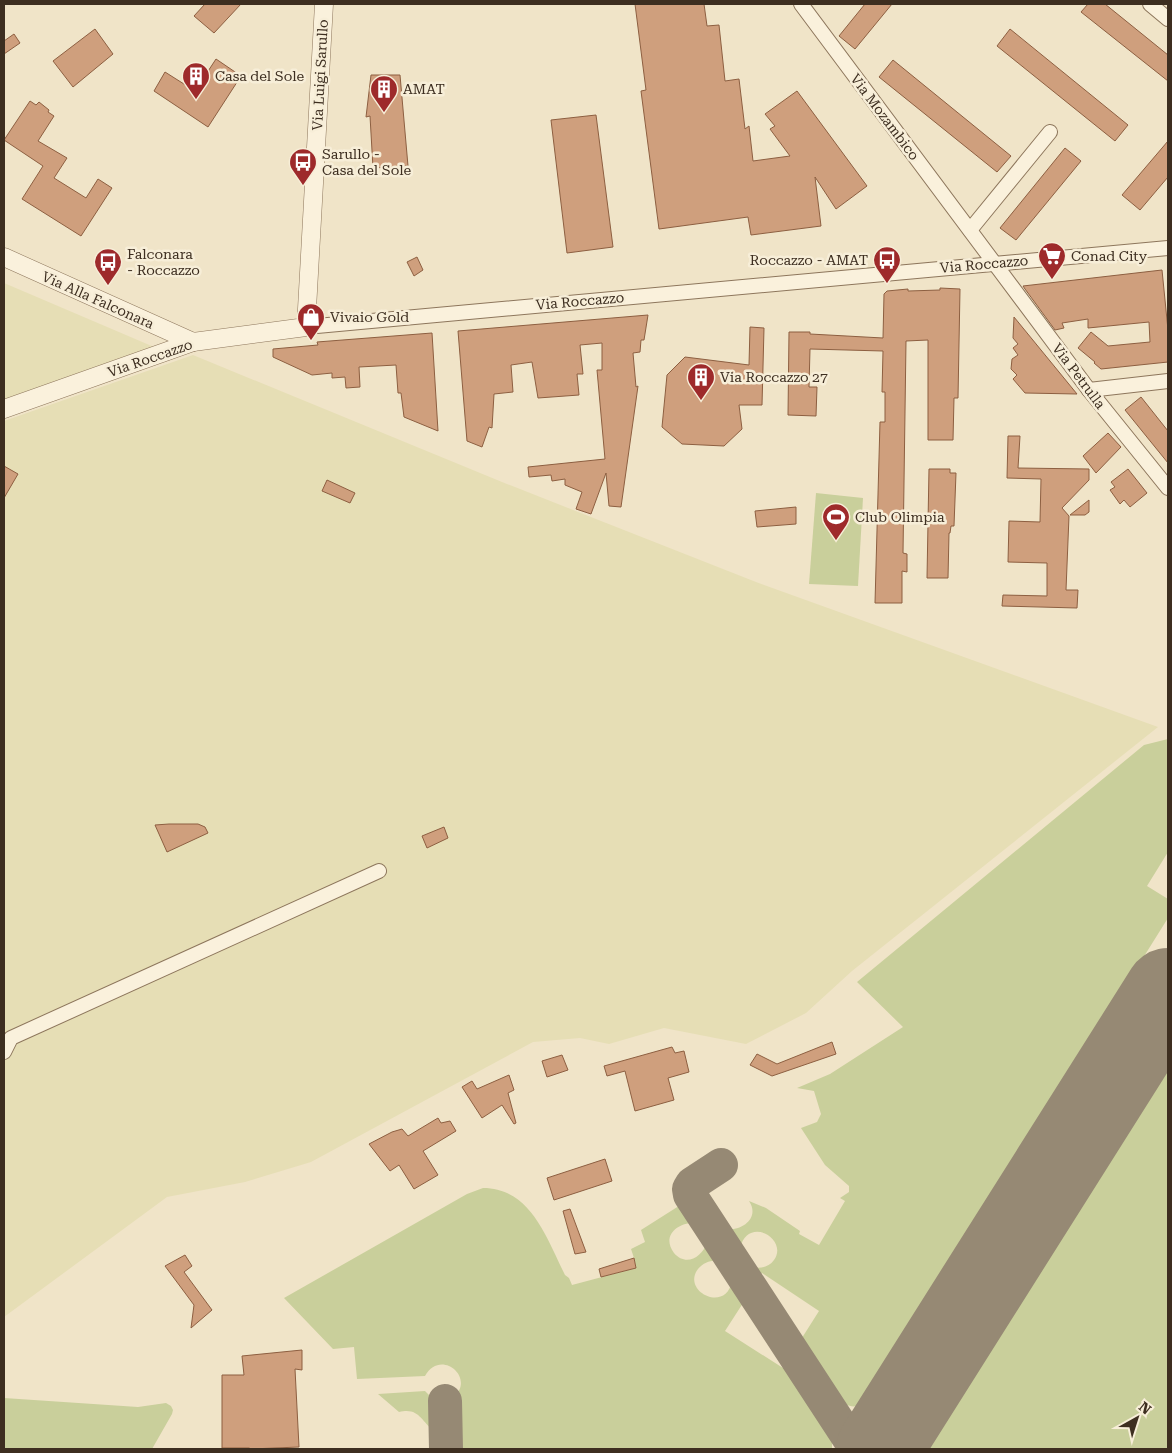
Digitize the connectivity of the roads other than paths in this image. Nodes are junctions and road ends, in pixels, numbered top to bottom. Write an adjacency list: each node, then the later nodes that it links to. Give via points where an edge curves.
1 (324, 4): 10 (street, Via Luigi Sarullo)
2 (801, 4): 6 (street, Via Mozambico)
3 (1150, 4): 4 (street)
4 (1168, 19)
5 (1050, 132): 6 (street)
6 (970, 230): 9 (street, Via Mozambico)
7 (1168, 248): 9 (street, Via Roccazzo)
8 (4, 257): 11 (street, Via Alla Falconara)
9 (994, 263): 10 (street, Via Roccazzo); 13 (street, Via Petrulla)
10 (306, 327): 11 (street, Via Roccazzo)
11 (192, 342): 14 (street, Via Roccazzo)
12 (1168, 381): 13 (street)
13 (1088, 390): 15 (street, Via Petrulla)
14 (4, 409)
15 (1168, 488)
16 (379, 871): 17 (street, via 11,1038)
17 (4, 1052)

